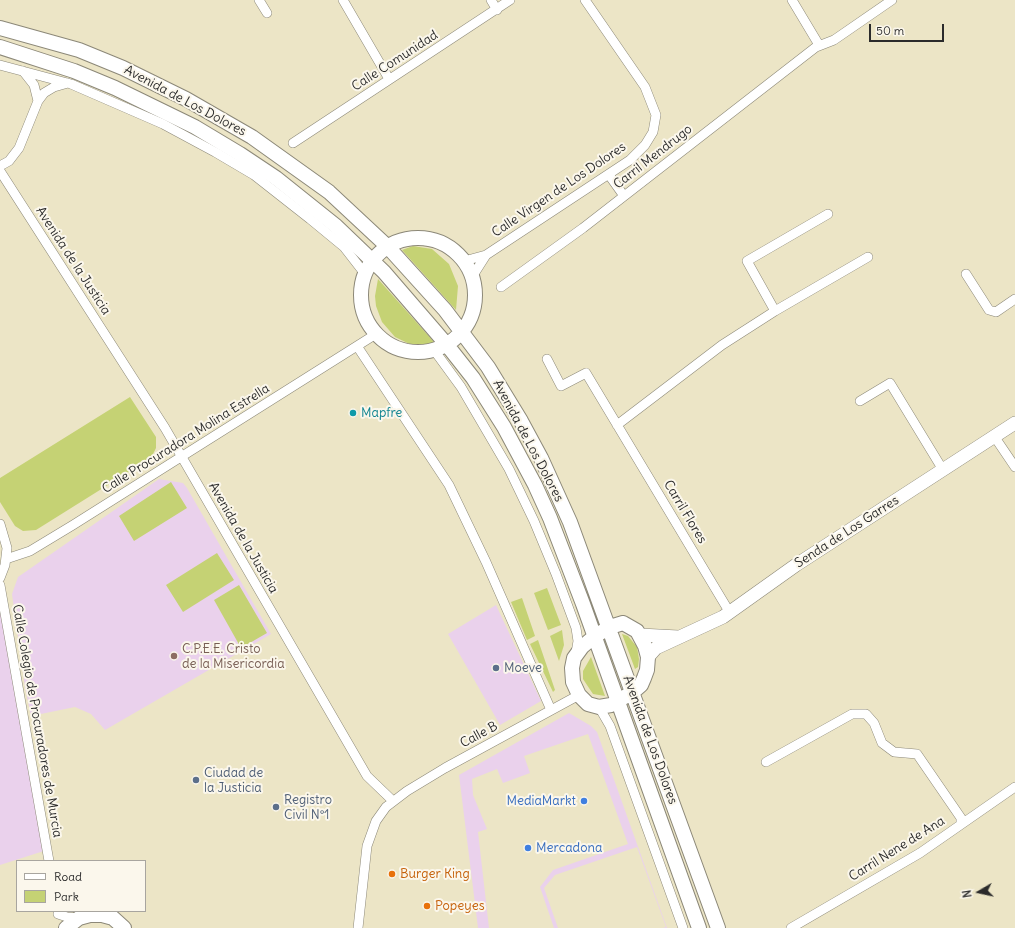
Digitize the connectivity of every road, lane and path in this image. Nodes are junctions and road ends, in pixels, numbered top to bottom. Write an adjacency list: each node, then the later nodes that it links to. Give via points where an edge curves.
1 (259, 0): 9 (street)
2 (343, 0): 15 (street)
3 (490, 0): 8 (street)
4 (510, 0): 8 (street, Calle Comunidad)
5 (585, 0): 21 (street, Calle Virgen de Los Dolores, via 644,87 656,116 653,132 645,145)
6 (792, 0): 11 (street)
7 (892, 0): 11 (street, Carril Mendrugo, via 834,40)
8 (497, 10): 15 (street, Calle Comunidad)
9 (267, 13)
10 (0, 28): 24 (main road, Avenida de Los Dolores, via 78,50 164,87 209,111 252,137 329,192)
11 (819, 46): 22 (street, Carril Mendrugo)
12 (0, 47): 27 (main road, Avenida de Los Dolores, via 74,71 195,127 276,178 336,226)
13 (0, 65): 14 (street)
14 (23, 71): 16 (street); 17 (street, via 34,85)
15 (389, 79): 18 (street, Calle Comunidad)
16 (68, 83): 17 (street, via 44,93); 29 (street, via 163,124 254,175 344,247)
17 (38, 101): 19 (street, via 19,148 9,161)
18 (293, 143)
19 (0, 166)
20 (0, 171): 45 (street, Avenida de la Justicia)
21 (609, 175): 22 (street); 25 (street, Calle Virgen de Los Dolores)
22 (624, 196): 32 (street, Carril Mendrugo)
23 (828, 214): 34 (street, via 747,261)
24 (388, 247): 27 (main road); 28 (main road, via 408,239 424,238 453,250); 35 (main road, Avenida de Los Dolores)
25 (486, 255): 28 (street, Calle Virgen de Los Dolores); 31 (street, Calle Virgen de Los Dolores)
26 (868, 257): 34 (street)
27 (372, 261): 29 (main road); 37 (main road, Avenida de Los Dolores)
28 (464, 261): 31 (main road)
29 (365, 274): 36 (main road, via 361,290 362,306 367,321)
30 (966, 274): 33 (street, via 989,310 996,312)
31 (472, 277): 35 (main road, via 475,294 473,311)
32 (501, 287)
33 (1015, 299)
34 (775, 311): 43 (street, via 722,345)
35 (462, 332): 37 (main road); 53 (main road, Avenida de Los Dolores, via 488,367 541,458 570,522)
36 (376, 334): 38 (street, Calle Procuradora Molina Estrella); 39 (main road, via 396,348 409,352)
37 (447, 344): 39 (main road); 55 (main road, Avenida de Los Dolores, via 489,401 535,485 566,557)
38 (357, 346): 45 (street, Calle Procuradora Molina Estrella); 63 (street, via 449,485)
39 (434, 350): 58 (street, via 461,387 509,469 534,521 576,628 578,641)
40 (547, 359): 43 (street, Carril Flores, via 561,386 586,373)
41 (860, 402): 47 (street, via 890,383)
42 (1015, 423): 44 (street, Senda de Los Garres)
43 (617, 426): 52 (street, Carril Flores)
44 (994, 436): 46 (street); 47 (street, Senda de Los Garres)
45 (182, 457): 49 (street, Calle Procuradora Molina Estrella, via 30,551); 66 (street, Avenida de la Justicia, via 367,776)
46 (1015, 467)
47 (943, 470): 52 (street, Senda de Los Garres, via 796,565)
48 (0, 524): 49 (street, via 5,539)
49 (6, 559): 50 (street)
50 (0, 578)
51 (0, 586): 68 (street, Calle Colegio de Procuradores de Murcia)
52 (730, 613): 56 (street, Senda de Los Garres)
53 (610, 627): 54 (main road, via 623,623); 55 (main road); 59 (main road, Avenida de Los Dolores)
54 (640, 635): 56 (street); 57 (main road)
55 (595, 636): 58 (main road); 61 (main road, Avenida de Los Dolores)
56 (678, 637): 57 (street, Senda de Los Garres, via 656,648)
57 (648, 657): 59 (main road, via 647,670 641,685)
58 (574, 658): 60 (main road, via 572,677)
59 (633, 692): 61 (main road); 76 (main road, Avenida de Los Dolores)
60 (579, 695): 62 (main road, via 588,704); 63 (street, Calle B)
61 (618, 701): 62 (main road); 75 (main road, Avenida de Los Dolores)
62 (598, 707): 74 (street, via 610,726)
63 (551, 710): 66 (street, Calle B, via 445,768)
64 (766, 762): 67 (street, via 852,714 866,714 874,723 882,743 894,752 917,754 961,818)
65 (1015, 787): 67 (street, Carril Nene de Ana)
66 (393, 801): 73 (street, via 381,813 368,841)
67 (961, 824): 77 (street, Carril Nene de Ana, via 920,853)
68 (49, 860)
69 (58, 913): 70 (street); 71 (street)
70 (79, 918): 71 (main road); 72 (main road, via 102,915 113,918)
71 (66, 928)
72 (124, 928)
73 (358, 928)
74 (683, 928)
75 (699, 928)
76 (718, 928)
77 (791, 928)

